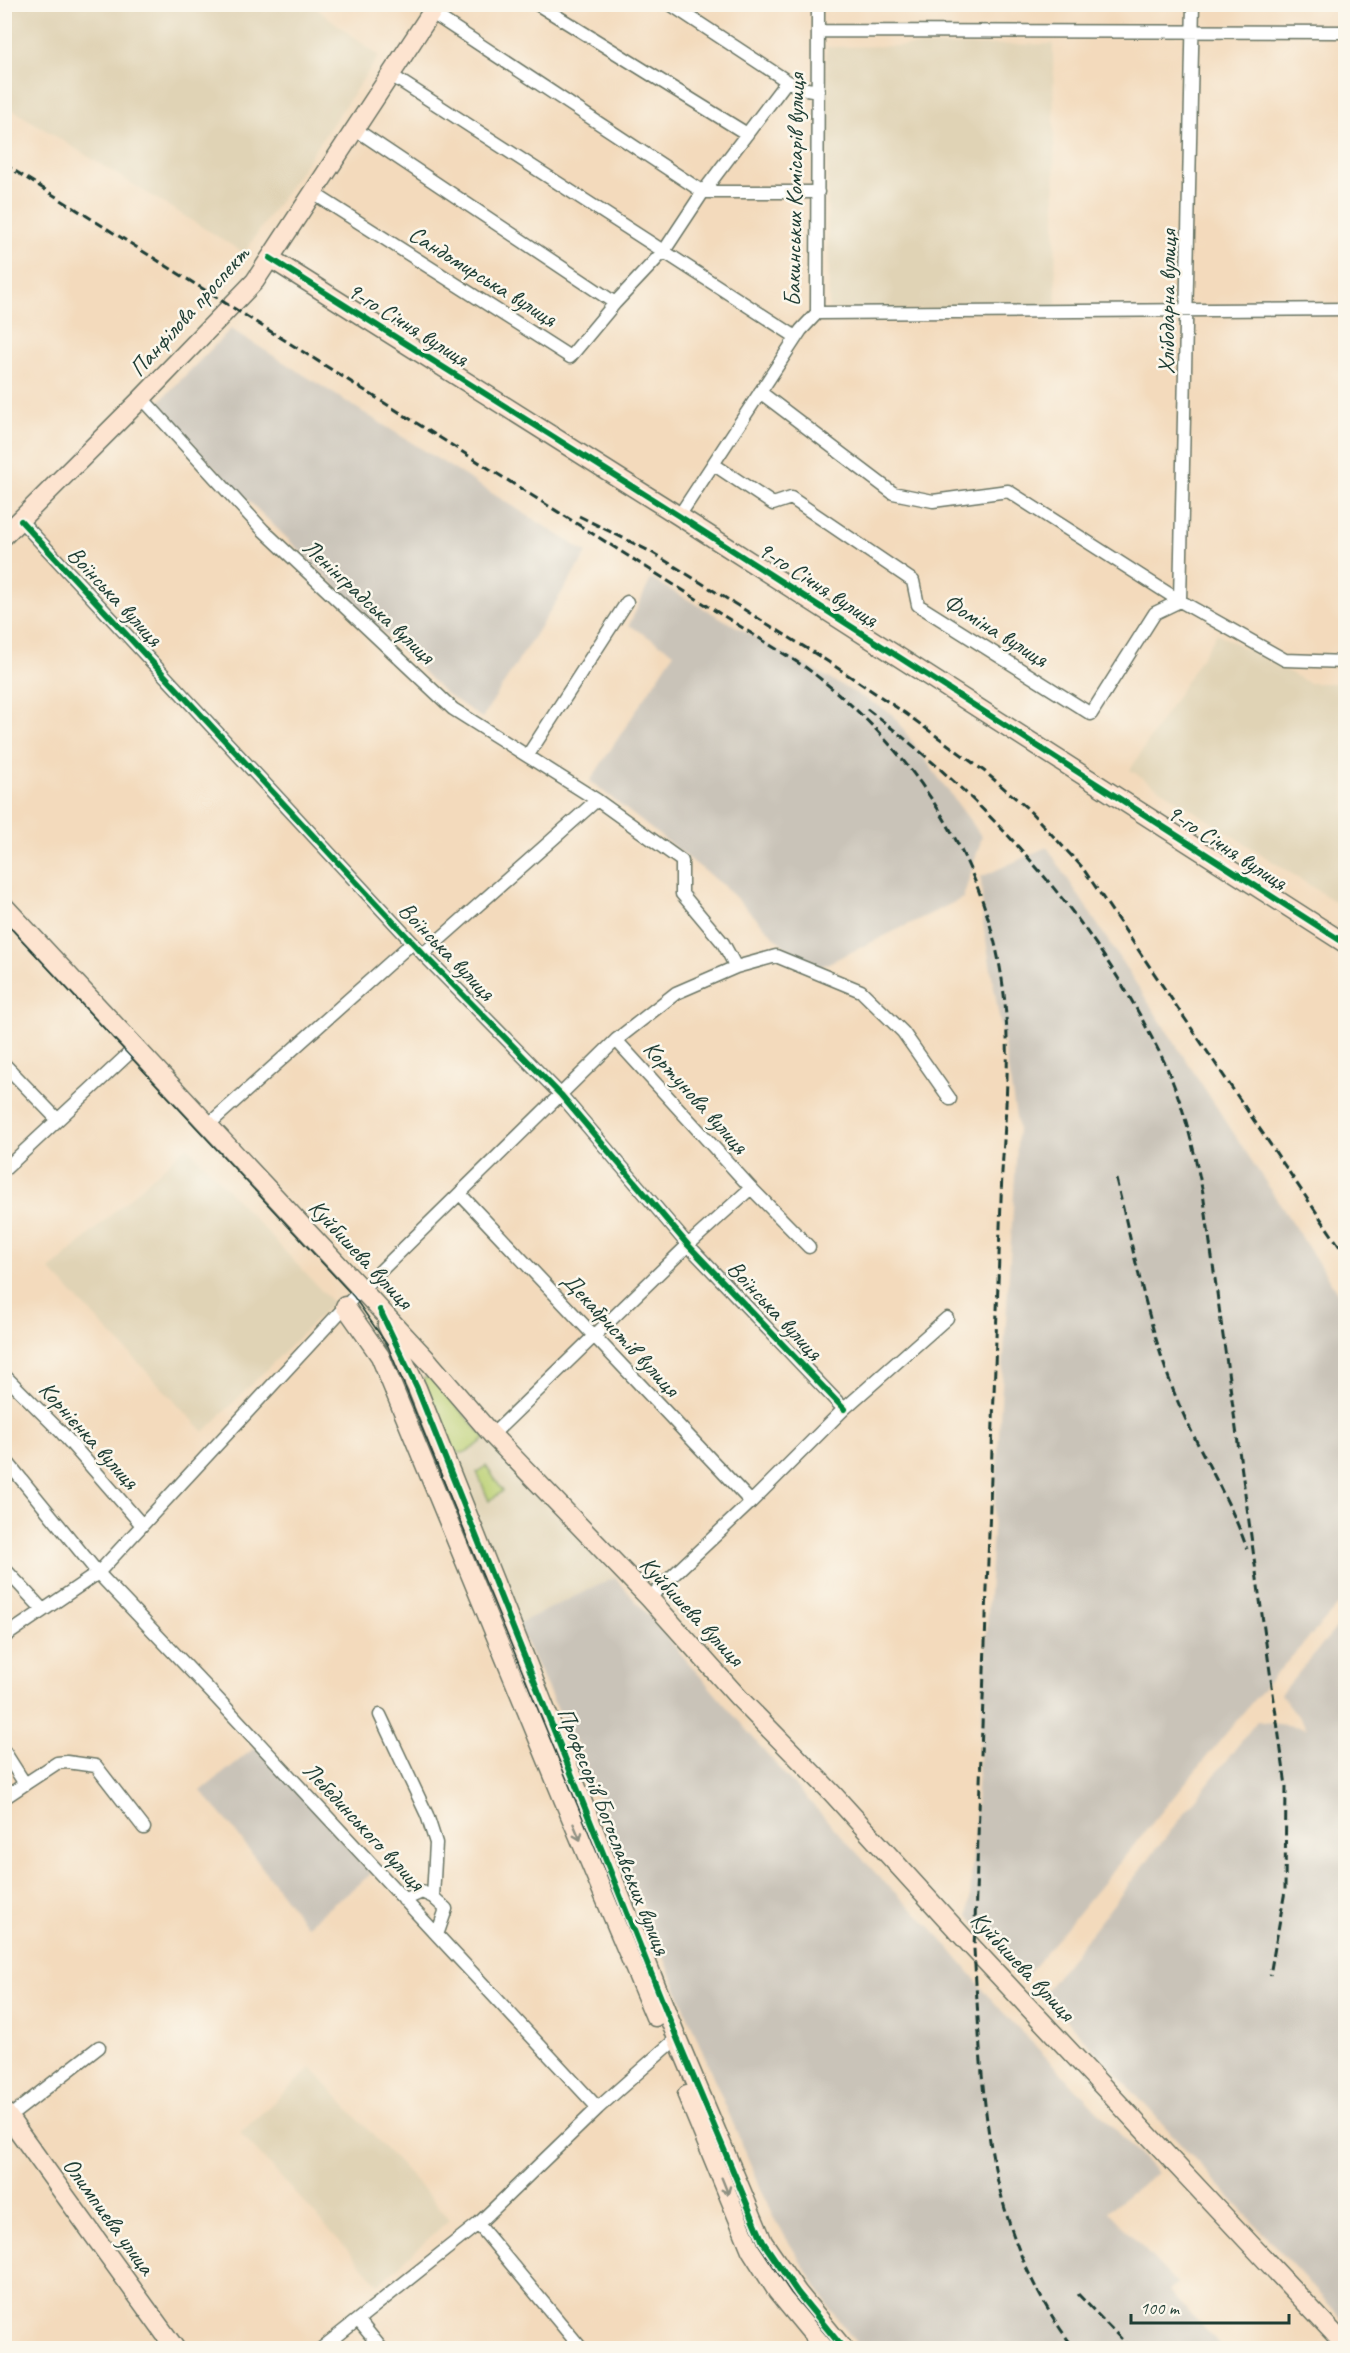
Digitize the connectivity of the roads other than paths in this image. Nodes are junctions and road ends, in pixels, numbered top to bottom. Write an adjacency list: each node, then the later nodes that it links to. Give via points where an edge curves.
1 (537, 4): 13 (street)
2 (670, 4): 10 (street)
3 (818, 4): 6 (street, Бакинських Комісарів вулиця)
4 (1193, 4): 8 (street, Хлібодарна вулиця)
5 (435, 9): 9 (street, Панфілова проспект); 14 (street)
6 (818, 31): 8 (street); 11 (street, Бакинських Комісарів вулиця)
7 (1346, 32): 8 (street)
8 (1194, 33): 20 (street, Хлібодарна вулиця)
9 (391, 75): 12 (street, Панфілова проспект); 17 (street)
10 (787, 81): 11 (street); 13 (street, Сандомирська вулиця)
11 (818, 91): 15 (street, Бакинських Комісарів вулиця)
12 (355, 129): 16 (street, Панфілова проспект); 19 (street, Сандомирська вулиця)
13 (747, 134): 14 (street, Сандомирська вулиця)
14 (703, 192): 15 (street); 17 (street, Сандомирська вулиця)
15 (818, 192): 22 (street, Бакинських Комісарів вулиця)
16 (313, 193): 18 (street, Панфілова проспект); 19 (street, Сандомирська вулиця, via 570,357)
17 (664, 251): 19 (street, Сандомирська вулиця); 23 (street)
18 (270, 258): 25 (street, Панфілова проспект, via 255,281); 27 (street, 9-го Січня вулиця)
19 (615, 303)
20 (1188, 309): 21 (street); 22 (street); 30 (street, Хлібодарна вулиця)
21 (1346, 309)
22 (817, 313): 23 (street, Бакинських Комісарів вулиця)
23 (796, 337): 24 (street, Бакинських Комісарів вулиця)
24 (760, 392): 26 (street, Бакинських Комісарів вулиця); 30 (street, via 893,493 933,501 1008,491)
25 (142, 398): 28 (street, Панфілова проспект); 33 (street, Ленінградська вулиця, via 263,530 453,709)
26 (713, 464): 27 (street, Бакинських Комісарів вулиця); 30 (street, Фоміна вулиця, via 773,504 791,498 913,581 918,606 1091,714 1155,613)
27 (679, 516): 37 (street, 9-го Січня вулиця)
28 (21, 521): 29 (street, Панфілова проспект); 36 (street, Воїнська вулиця)
29 (4, 536)
30 (1180, 601): 32 (street, via 1285,660)
31 (627, 602): 33 (street)
32 (1346, 662)
33 (528, 755): 34 (street, Ленінградська вулиця)
34 (597, 800): 38 (street); 39 (street, Ленінградська вулиця, via 682,861 682,894 723,943)
35 (4, 906): 41 (street, Куйбишева вулиця)
36 (412, 943): 38 (street, Воїнська вулиця); 46 (street)
37 (1346, 944)
38 (423, 954): 43 (street, Воїнська вулиця)
39 (736, 967): 40 (street, Кортунова вулиця, via 676,993); 44 (street, Кортунова вулиця, via 776,956 861,991 903,1032)
40 (616, 1040): 43 (street); 48 (street, Кортунова вулиця)
41 (136, 1047): 45 (street); 46 (street, Куйбишева вулиця)
42 (4, 1064): 45 (street)
43 (561, 1095): 49 (street); 50 (street, Воїнська вулиця)
44 (950, 1099)
45 (57, 1119): 47 (street)
46 (208, 1125): 52 (street, Куйбишева вулиця)
47 (5, 1169)
48 (751, 1188): 50 (street); 51 (street, Кортунова вулиця)
49 (460, 1194): 52 (street); 56 (street, Декабристів вулиця)
50 (688, 1245): 56 (street); 58 (street, Воїнська вулиця)
51 (809, 1247)
52 (362, 1290): 53 (street); 54 (street, Куйбишева вулиця)
53 (345, 1306): 62 (street); 73 (street, via 380,1356)
54 (380, 1310): 59 (street, Куйбишева вулиця); 70 (street, Професорів Богославських вулиця, via 417,1388)
55 (947, 1318): 58 (street)
56 (594, 1335): 59 (street); 61 (street, Декабристів вулиця)
57 (4, 1375): 62 (street, Корнієнка вулиця, via 62,1433)
58 (844, 1409): 61 (street)
59 (492, 1435): 65 (street, Куйбишева вулиця)
60 (4, 1458): 64 (street)
61 (751, 1502): 65 (street)
62 (142, 1525): 64 (street)
63 (4, 1568): 66 (street)
64 (98, 1573): 66 (street); 76 (street, Лебединського вулиця)
65 (649, 1598): 84 (street, Куйбишева вулиця)
66 (43, 1610): 67 (street)
67 (4, 1637)
68 (380, 1715): 75 (street, via 436,1843)
69 (4, 1751): 71 (street)
70 (574, 1778): 73 (street, Професорів Богославських вулиця); 78 (street, Професорів Богославських вулиця)
71 (25, 1784): 72 (street); 74 (street, via 57,1763 96,1766)
72 (4, 1798)
73 (564, 1801): 78 (street, Професорів Богославських вулиця, one-way to 78)
74 (144, 1828)
75 (434, 1897): 76 (street, via 422,1892); 77 (street, via 446,1909)
76 (405, 1900): 77 (street, Лебединського вулиця)
77 (437, 1935): 80 (street, Лебединського вулиця)
78 (672, 2042): 80 (street); 89 (street, Професорів Богославських вулиця, one-way to 89, via 751,2250 777,2291); 90 (street, Професорів Богославських вулиця, via 763,2242)
79 (99, 2047): 81 (street)
80 (598, 2108): 82 (street)
81 (6, 2118): 85 (street, Олимпиева улица)
82 (478, 2224): 83 (street); 88 (street)
83 (359, 2321): 86 (street); 87 (street)
84 (1346, 2346)
85 (175, 2349)
86 (322, 2349)
87 (381, 2349)
88 (581, 2349)
89 (824, 2349)
90 (843, 2349)

